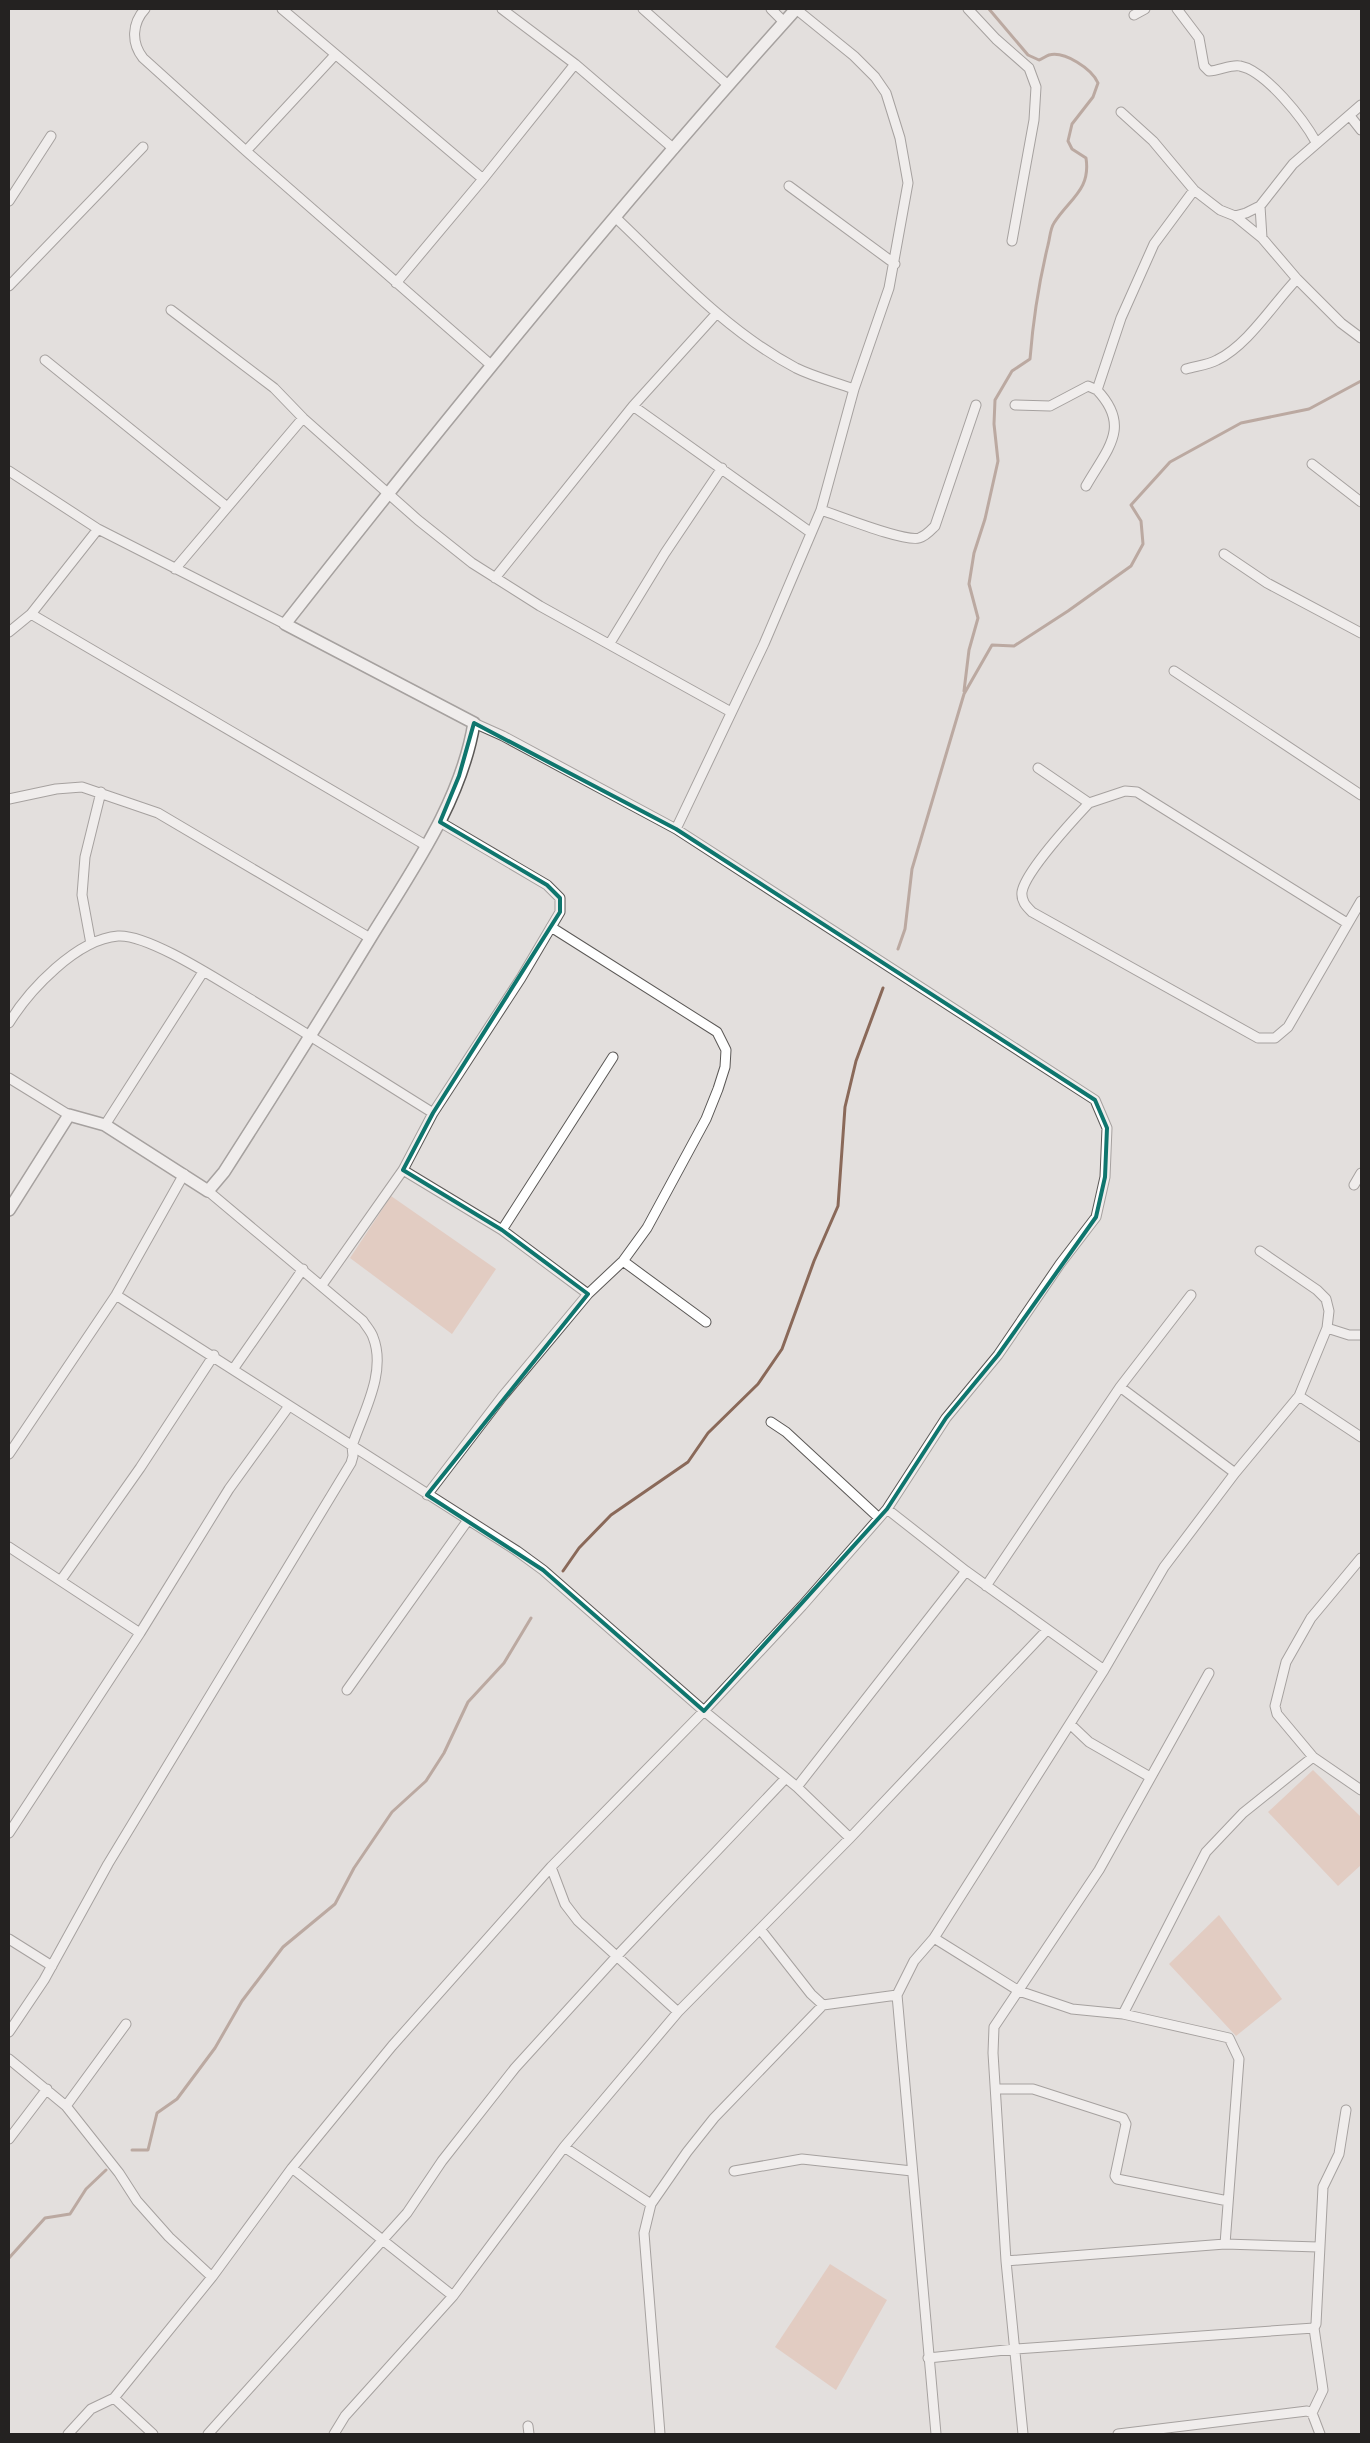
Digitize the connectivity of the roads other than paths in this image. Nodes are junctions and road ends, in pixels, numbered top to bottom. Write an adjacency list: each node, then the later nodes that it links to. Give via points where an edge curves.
1 (145, 9): 23 (street, via 134,30 139,52)
2 (282, 9): 12 (street)
3 (502, 9): 13 (street)
4 (643, 9): 14 (street)
5 (771, 9): 11 (street)
6 (796, 9): 11 (street); 33 (street, via 854,56 886,93 900,138 908,183)
7 (968, 9): 32 (street, via 1029,68 1036,87 1034,120)
8 (1145, 9): 10 (street)
9 (1177, 9): 20 (street, via 1199,38 1204,66 1209,71 1238,66 1260,78 1296,110)
10 (1134, 15)
11 (784, 22): 14 (street)
12 (334, 55): 23 (street); 24 (street)
13 (575, 64): 22 (street); 24 (street)
14 (728, 85): 22 (street)
15 (1361, 105): 17 (street)
16 (1121, 112): 26 (street, via 1153,141)
17 (1350, 116): 18 (street); 20 (street)
18 (1361, 130)
19 (51, 136): 27 (street)
20 (1316, 142): 28 (street, via 1275,185)
21 (143, 147): 36 (street)
22 (674, 149): 30 (street)
23 (246, 152): 35 (street)
24 (483, 179): 35 (street)
25 (788, 186): 33 (street)
26 (1194, 190): 29 (street, via 1220,210); 44 (street, via 1154,244 1121,318)
27 (9, 201)
28 (1260, 206): 29 (street); 31 (street)
29 (1235, 216): 31 (street)
30 (615, 217): 38 (street); 41 (street)
31 (1262, 238): 34 (street)
32 (1012, 241)
33 (895, 264): 43 (street)
34 (1297, 279): 39 (street, via 1341,323); 42 (street, via 1236,346 1216,361)
35 (396, 283): 41 (street)
36 (9, 286)
37 (171, 310): 48 (street, via 274,388)
38 (717, 313): 43 (street, via 758,345 799,369); 47 (street)
39 (1361, 338)
40 (45, 360): 55 (street)
41 (491, 365): 53 (street)
42 (1186, 369)
43 (854, 389): 56 (street)
44 (1097, 390): 46 (street, via 1088,386 1050,406); 52 (street, via 1114,413 1116,427)
45 (976, 405): 56 (street, via 935,526 929,533 918,538 898,535)
46 (1015, 405)
47 (633, 406): 50 (street); 61 (street)
48 (303, 418): 53 (street); 55 (street)
49 (1312, 464): 54 (street)
50 (722, 468): 58 (street); 66 (street)
51 (9, 471): 57 (street)
52 (1086, 486)
53 (388, 493): 61 (street, via 450,546); 63 (street)
54 (1361, 502)
55 (226, 506): 60 (street)
56 (822, 510): 58 (street)
57 (98, 529): 60 (street); 62 (street)
58 (810, 532): 68 (street, via 764,644)
59 (1224, 554): 65 (street, via 1267,582)
60 (175, 569): 63 (street)
61 (495, 578): 66 (street)
62 (31, 614): 64 (street); 77 (street)
63 (285, 624): 69 (street)
64 (9, 632)
65 (1361, 632)
66 (610, 643): 68 (street)
67 (1174, 671): 72 (street)
68 (731, 712): 76 (street)
69 (474, 723): 75 (street, via 470,746); 76 (street)
70 (1038, 768): 74 (street)
71 (102, 792): 73 (street, via 82,787 65,788); 81 (street, via 158,813); 82 (street, via 85,857 82,895)
72 (1361, 795)
73 (9, 799)
74 (1089, 803): 79 (street, via 1125,791 1137,792); 79 (street, via 1060,834 1027,879 1022,891 1025,905 1032,912 1258,1038 1275,1038 1288,1027)
75 (440, 822): 77 (street); 80 (street, via 546,885 560,898 560,912)
76 (676, 829): 119 (street, via 1095,1100 1107,1128 1105,1177 1096,1217 998,1355 946,1418)
77 (427, 846): 81 (street)
78 (1361, 901): 79 (street)
79 (1347, 923)
80 (551, 927): 88 (street); 99 (street, via 717,1032 726,1050 725,1068 706,1119 647,1228)
81 (370, 938): 85 (street)
82 (91, 944): 83 (street, via 118,936 132,937); 84 (street, via 72,955 35,990)
83 (204, 972): 85 (street); 90 (street)
84 (9, 1023)
85 (311, 1036): 88 (street); 95 (street, via 224,1172)
86 (613, 1057): 97 (street)
87 (9, 1078): 89 (street)
88 (433, 1113): 91 (street)
89 (69, 1115): 90 (street); 96 (street)
90 (105, 1125): 93 (street)
91 (403, 1170): 97 (street); 101 (street)
92 (1361, 1173): 94 (street)
93 (184, 1174): 95 (street); 103 (street)
94 (1354, 1185)
95 (208, 1191): 100 (street)
96 (9, 1210)
97 (502, 1230): 102 (street)
98 (1260, 1251): 106 (street, via 1326,1299 1329,1311)
99 (623, 1261): 102 (street); 105 (street)
100 (303, 1269): 101 (street); 109 (street)
101 (322, 1285): 115 (street, via 363,1321 374,1337 376,1378)
102 (588, 1294): 118 (street, via 502,1396)
103 (116, 1295): 108 (street); 116 (street)
104 (1191, 1295): 110 (street)
105 (706, 1322)
106 (1327, 1328): 107 (street); 111 (street)
107 (1361, 1335)
108 (214, 1355): 109 (street); 125 (street)
109 (234, 1368): 112 (street)
110 (1120, 1387): 117 (street); 126 (street)
111 (1299, 1396): 114 (street); 117 (street)
112 (289, 1406): 115 (street); 128 (street, via 229,1488)
113 (772, 1422): 120 (street)
114 (1361, 1437)
115 (352, 1446): 118 (street); 146 (street, via 352,1463 108,1864)
116 (9, 1454)
117 (1235, 1473): 129 (street, via 1164,1567)
118 (427, 1495): 121 (street)
119 (887, 1509): 120 (street); 124 (street)
120 (879, 1518): 132 (street)
121 (468, 1520): 131 (street); 132 (street, via 542,1570)
122 (9, 1547): 125 (street)
123 (1361, 1558): 134 (street, via 1311,1618 1286,1662 1275,1706)
124 (966, 1571): 126 (street); 137 (street)
125 (61, 1580): 128 (street)
126 (986, 1586): 127 (street)
127 (1047, 1630): 129 (street); 140 (street)
128 (140, 1633): 139 (street)
129 (1104, 1670): 133 (street)
130 (1209, 1673): 135 (street)
131 (347, 1690)
132 (704, 1711): 136 (street); 141 (street)
133 (1070, 1724): 135 (street, via 1089,1742); 143 (street)
134 (1313, 1757): 138 (street); 151 (street, via 1243,1813 1206,1852)
135 (1150, 1777): 147 (street, via 1099,1870)
136 (785, 1779): 137 (street); 145 (street)
137 (797, 1787): 140 (street)
138 (1361, 1790)
139 (9, 1832)
140 (850, 1838): 142 (street)
141 (551, 1867): 145 (street, via 565,1904); 161 (street, via 392,2046)
142 (760, 1929): 149 (street); 150 (street)
143 (934, 1938): 147 (street); 148 (street, via 914,1961)
144 (9, 1939): 146 (street)
145 (616, 1957): 150 (street); 166 (street, via 515,2068 442,2161 407,2213)
146 (52, 1966): 153 (street)
147 (1019, 1991): 151 (street, via 1072,2009); 156 (street, via 994,2026)
148 (897, 1995): 149 (street); 163 (street)
149 (823, 2005): 165 (street, via 714,2118)
150 (678, 2012): 160 (street)
151 (1124, 2014): 164 (street, via 1229,2038 1239,2059)
152 (126, 2024): 157 (street)
153 (9, 2032)
154 (9, 2059): 155 (street)
155 (47, 2089): 157 (street); 159 (street)
156 (996, 2089): 164 (street, via 1033,2089 1123,2118 1126,2124 1117,2179); 169 (street)
157 (66, 2106): 170 (street, via 137,2201)
158 (1346, 2110): 168 (street, via 1339,2154 1323,2187)
159 (9, 2139)
160 (564, 2147): 165 (street); 171 (street)
161 (292, 2168): 166 (street); 170 (street)
162 (734, 2171): 163 (street, via 802,2159)
163 (912, 2172): 174 (street)
164 (1228, 2201): 167 (street)
165 (651, 2204): 181 (street, via 644,2233)
166 (383, 2239): 171 (street); 179 (street)
167 (1225, 2244): 168 (street); 169 (street)
168 (1318, 2247): 172 (street)
169 (1006, 2261): 173 (street)
170 (212, 2278): 175 (street)
171 (453, 2296): 180 (street, via 346,2416)
172 (1314, 2328): 173 (street); 176 (street, via 1322,2390)
173 (1015, 2349): 174 (street); 183 (street)
174 (928, 2358): 182 (street)
175 (114, 2398): 177 (street, via 91,2409); 178 (street)
176 (1312, 2413): 184 (street, via 1307,2411); 185 (street)
177 (68, 2434)
178 (153, 2434)
179 (208, 2434)
180 (334, 2434)
181 (660, 2434)
182 (936, 2434)
183 (1023, 2434)
184 (1118, 2434)
185 (1320, 2434)

